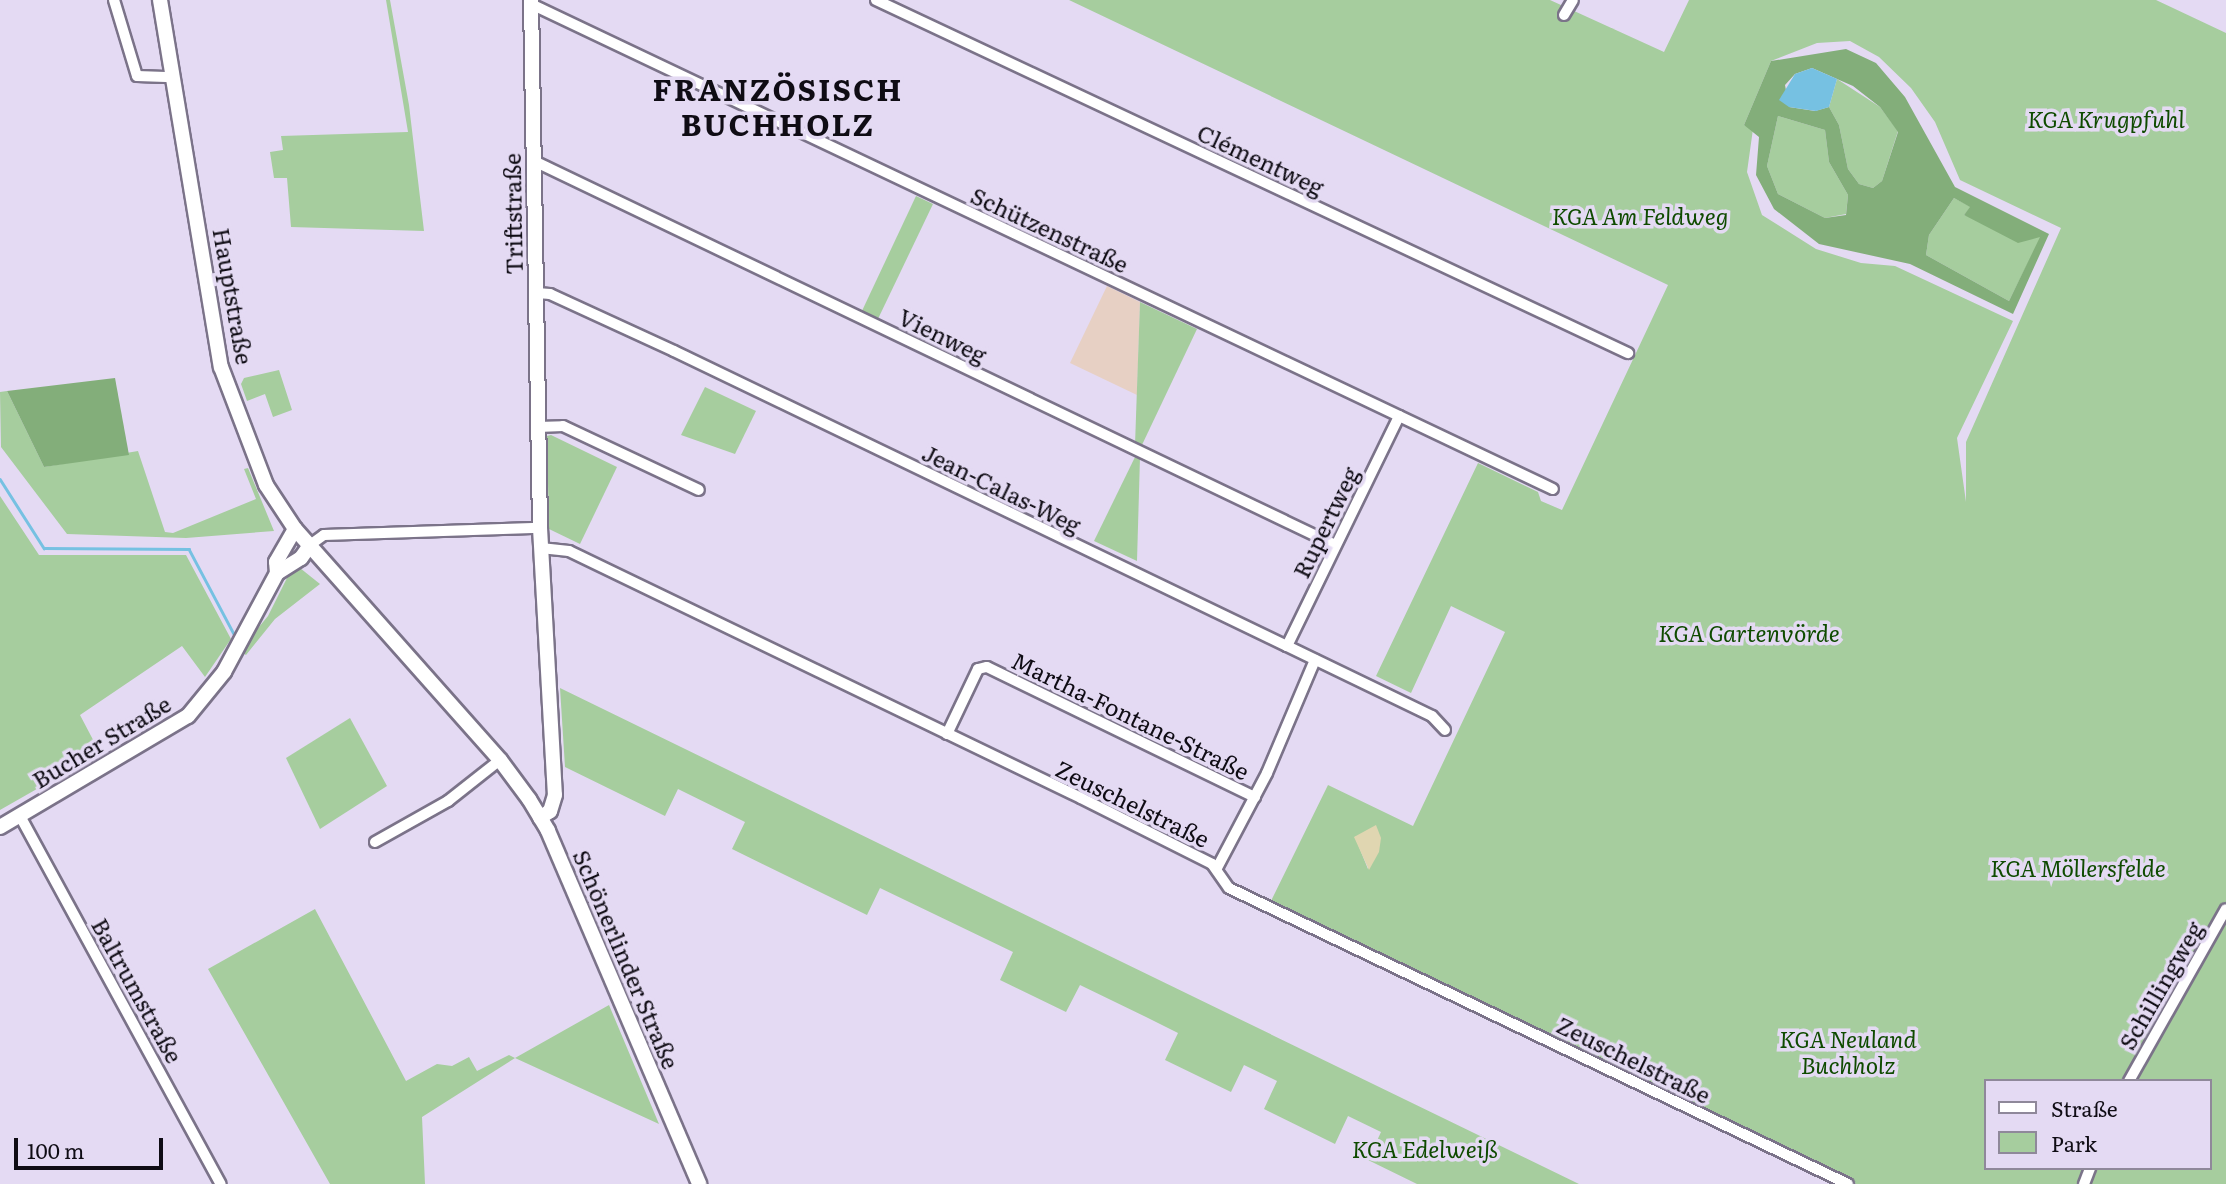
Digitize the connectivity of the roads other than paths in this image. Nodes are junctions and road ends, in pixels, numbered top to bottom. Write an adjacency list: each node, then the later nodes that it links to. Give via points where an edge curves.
1 (114, 0): 7 (street, via 137,76)
2 (160, 0): 7 (main road, Hauptstraße)
3 (876, 0): 10 (street, Clémentweg)
4 (1573, 0): 6 (street)
5 (531, 2): 8 (main road, Triftstraße); 11 (street, Schützenstraße)
6 (1564, 15)
7 (173, 77): 15 (main road, Hauptstraße, via 220,367 267,485)
8 (534, 162): 9 (main road, Triftstraße); 18 (street, Vienweg)
9 (537, 293): 12 (main road, Triftstraße); 21 (street, Jean-Calas-Weg, via 550,294 674,351)
10 (1628, 353)
11 (1399, 416): 13 (street, Schützenstraße); 18 (street, Rupertweg)
12 (538, 426): 14 (street, via 563,426); 16 (main road, Triftstraße)
13 (1553, 489)
14 (699, 490)
15 (295, 528): 17 (main road, Hauptstraße); 20 (main road, Bucher Straße, via 276,562)
16 (540, 528): 17 (street, via 324,535); 19 (main road, Triftstraße)
17 (310, 545): 20 (main road, Bucher Straße, via 301,558); 25 (main road, Schönerlinder Straße)
18 (1335, 545): 21 (street, Rupertweg)
19 (541, 548): 24 (street, Zeuschelstraße, via 569,551); 28 (main road, Triftstraße, via 555,795 550,811)
20 (277, 573): 27 (main road, Bucher Straße, via 231,660 200,704 172,727)
21 (1287, 646): 22 (street, Jean-Calas-Weg)
22 (1315, 660): 23 (street, Jean-Calas-Weg, via 1432,716); 26 (street)
23 (1445, 730)
24 (947, 734): 26 (street, Martha-Fontane-Straße, via 978,669 987,667); 31 (street, Zeuschelstraße)
25 (500, 760): 28 (main road, Schönerlinder Straße); 30 (street, via 448,801)
26 (1255, 797): 31 (street)
27 (20, 816): 29 (main road, Bucher Straße); 34 (street, Baltrumstraße)
28 (540, 818): 35 (main road, Schönerlinder Straße)
29 (0, 827)
30 (375, 842)
31 (1217, 868): 36 (street, Zeuschelstraße, via 1229,888)
32 (2226, 909): 33 (street, Schillingweg)
33 (2130, 1079)
34 (222, 1184)
35 (699, 1184)
36 (1848, 1184)

